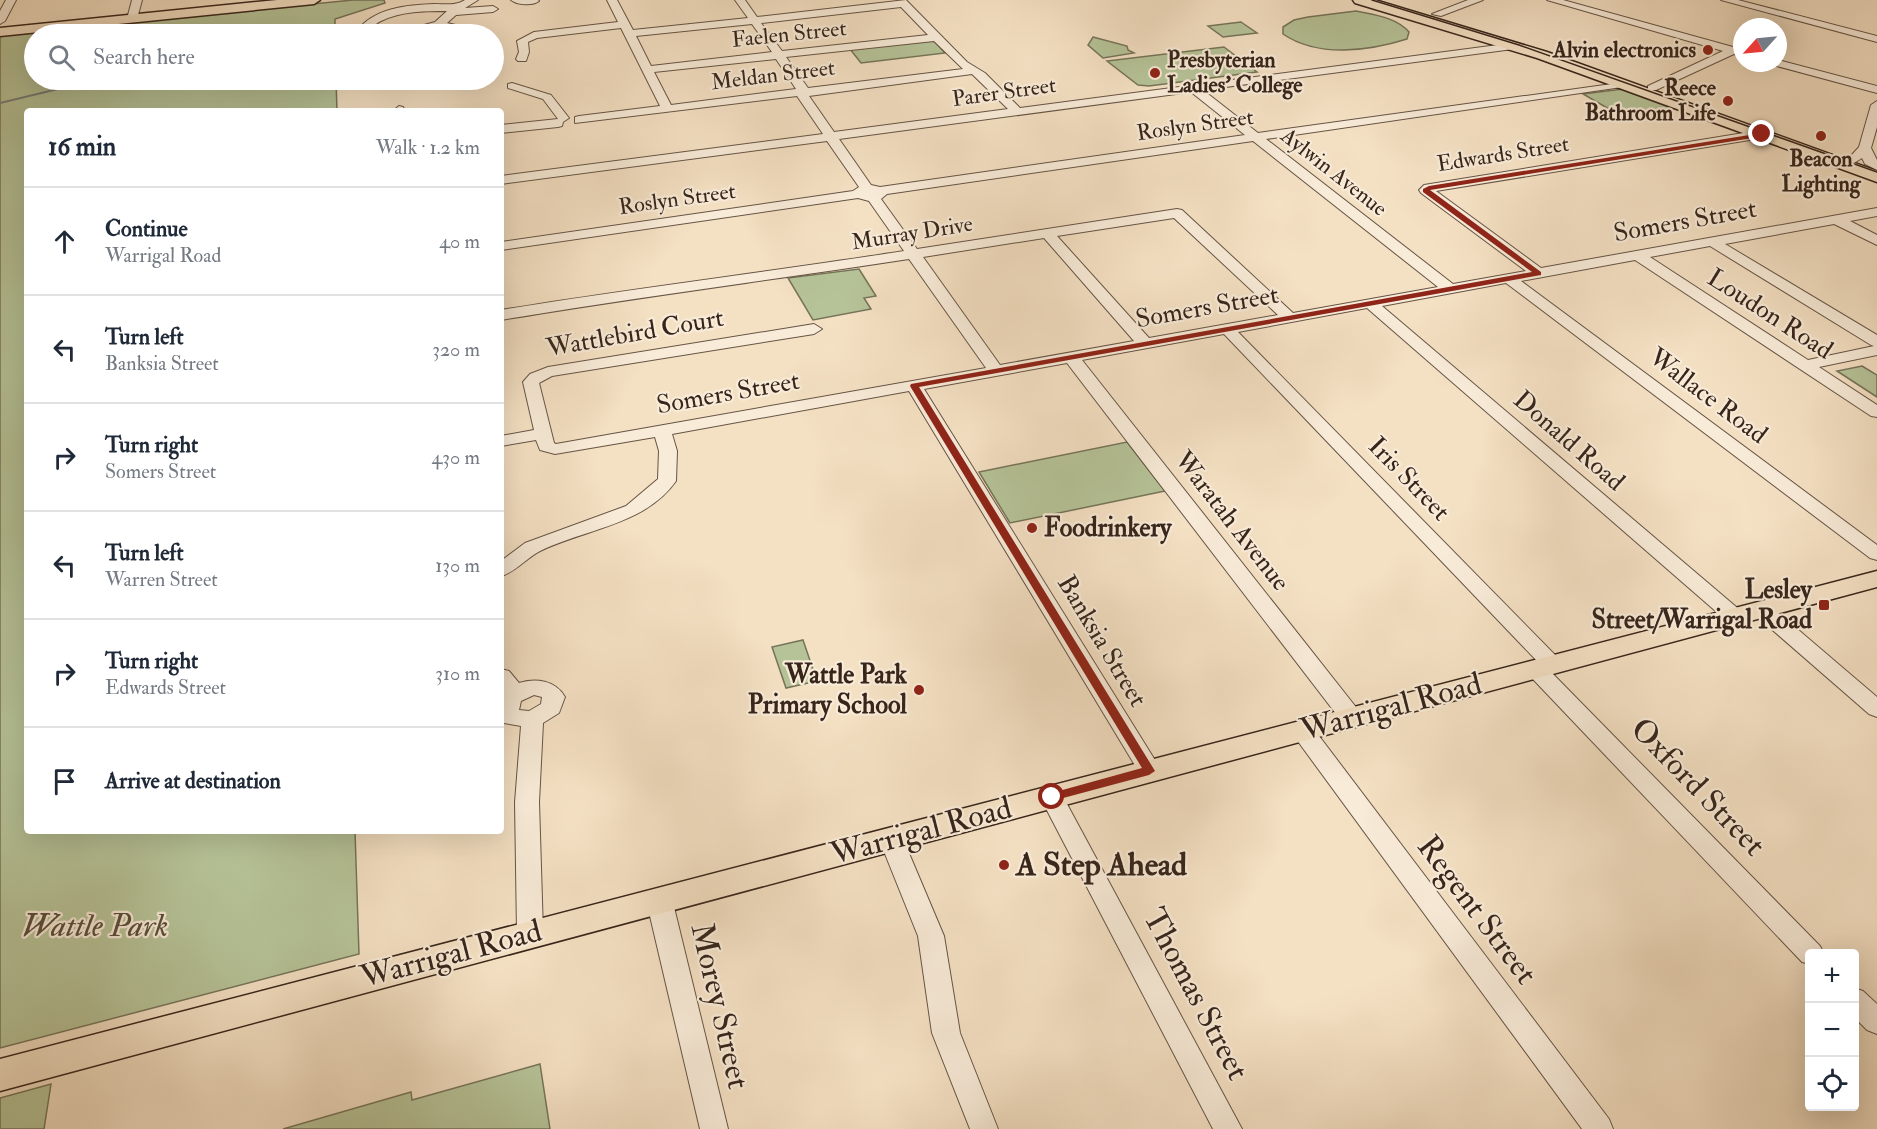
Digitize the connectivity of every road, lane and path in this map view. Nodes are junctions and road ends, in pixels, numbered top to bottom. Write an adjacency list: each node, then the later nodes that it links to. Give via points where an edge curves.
1 (11, 0): 23 (street)
2 (137, 0): 20 (street)
3 (314, 0): 16 (main road)
4 (473, 0): 18 (street)
5 (516, 0): 13 (street)
6 (628, 0): 14 (street)
7 (740, 0): 21 (street)
8 (1360, 0): 30 (highway)
9 (1389, 0): 19 (highway)
10 (1478, 0): 19 (street)
11 (1552, 0): 35 (street)
12 (1726, 0): 22 (street)
13 (534, 1)
14 (613, 1): 29 (street)
15 (902, 2): 21 (street); 32 (street)
16 (262, 3): 20 (main road)
17 (493, 9): 18 (street)
18 (456, 10): 25 (street, via 435,7 380,16); 26 (street)
19 (1437, 14): 30 (highway, via 1435,19); 34 (highway)
20 (132, 18): 24 (main road)
21 (754, 20): 29 (street); 37 (street)
22 (1802, 20): 27 (street); 33 (street)
23 (0, 21)
24 (75, 24)
25 (368, 24)
26 (439, 24)
27 (1787, 27)
28 (24, 29): 31 (main road)
29 (627, 29): 38 (street, via 534,35 522,41); 40 (street)
30 (1455, 29): 34 (highway)
31 (0, 32)
32 (937, 37): 37 (street, Faelen Street); 41 (street)
33 (1877, 39)
34 (1520, 45): 42 (highway); 44 (highway); 45 (street, Parer Street)
35 (1733, 48)
36 (1733, 53): 44 (street)
37 (779, 55): 40 (street, Faelen Street); 47 (street)
38 (522, 59)
39 (1787, 66): 46 (street)
40 (646, 69): 49 (street)
41 (973, 71): 47 (street, Meldan Street); 50 (street)
42 (1622, 84): 53 (highway); 55 (street, Roslyn Street)
43 (512, 86): 51 (street, via 548,97)
44 (1652, 88): 53 (highway)
45 (1194, 89): 50 (street, Parer Street); 55 (street, Aylwin Avenue)
46 (1877, 90)
47 (803, 92): 49 (street, Meldan Street); 54 (street)
48 (1877, 105): 56 (street)
49 (666, 109): 51 (street, Meldan Street, via 579,120 569,125)
50 (1018, 112): 54 (street, Parer Street)
51 (561, 120): 52 (street, via 537,127)
52 (504, 129)
53 (1769, 133): 56 (highway); 58 (highway); 69 (street, Edwards Street, via 1426,190)
54 (830, 136): 59 (street, Parer Street); 60 (street)
55 (1255, 137): 60 (street, Roslyn Street); 71 (street, Aylwin Avenue)
56 (1860, 153): 57 (highway); 58 (highway, via 1859,165)
57 (1877, 166)
58 (1877, 176)
59 (504, 180)
60 (870, 192): 66 (street, Roslyn Street); 67 (street)
61 (1877, 212): 62 (street, Somers Street)
62 (1837, 220): 64 (street); 65 (street, Somers Street)
63 (1047, 233): 67 (street, Murray Drive); 74 (street, Murray Drive, via 1177,213); 78 (street)
64 (1877, 241)
65 (1713, 242): 68 (street, Somers Street); 77 (street)
66 (504, 246)
67 (914, 254): 73 (street, Murray Drive); 82 (street)
68 (1637, 255): 69 (street, Somers Street); 81 (street, Loudon Road)
69 (1538, 273): 70 (street, Somers Street)
70 (1508, 278): 71 (street, Somers Street); 88 (street, Wallace Road)
71 (1450, 289): 72 (street, Somers Street)
72 (1370, 303): 74 (street, Somers Street); 92 (street, Donald Road)
73 (504, 314)
74 (1290, 318): 76 (street, Somers Street)
75 (814, 329): 86 (street, Wattlebird Court, via 548,372 531,382)
76 (1227, 329): 78 (street, Somers Street); 93 (street, Iris Street)
77 (1877, 342)
78 (1145, 344): 80 (street, Somers Street)
79 (1877, 350): 81 (street)
80 (1071, 357): 82 (street, Somers Street); 97 (street, Waratah Avenue)
81 (1805, 365): 84 (street, Loudon Road)
82 (996, 371): 83 (street, Somers Street)
83 (914, 386): 85 (street, Somers Street); 100 (street, Banksia Street)
84 (1877, 412)
85 (662, 431): 86 (street, Somers Street, via 555,449); 89 (street, via 668,451 667,481 650,497 633,510 532,546)
86 (544, 440): 87 (street, Somers Street)
87 (504, 441)
88 (1877, 554)
89 (504, 568)
90 (1877, 579): 91 (main road, Warrigal Road)
91 (1761, 609): 92 (main road, Warrigal Road); 96 (street)
92 (1734, 616): 93 (main road, Warrigal Road)
93 (1545, 667): 97 (main road, Warrigal Road); 105 (street, Oxford Street)
94 (504, 680): 95 (street)
95 (515, 694): 98 (street, via 507,703 508,713 518,719); 98 (street, via 534,687 554,697 551,708)
96 (1877, 709)
97 (1351, 717): 99 (main road, Warrigal Road)
98 (532, 719): 104 (street, via 527,801)
99 (1302, 730): 100 (main road, Warrigal Road); 112 (street, Regent Street)
100 (1149, 771): 101 (main road, Warrigal Road)
101 (1052, 797): 102 (main road, Warrigal Road); 111 (street, Thomas Street)
102 (891, 839): 103 (main road, Warrigal Road); 110 (street, via 931,936 946,1033)
103 (659, 899): 104 (main road, Warrigal Road); 109 (street, Morey Street)
104 (530, 933): 108 (main road, Warrigal Road)
105 (1806, 949)
106 (1858, 1003): 107 (street)
107 (1877, 1022)
108 (0, 1074)
109 (714, 1129)
110 (984, 1129)
111 (1228, 1129)
112 (1599, 1129)

